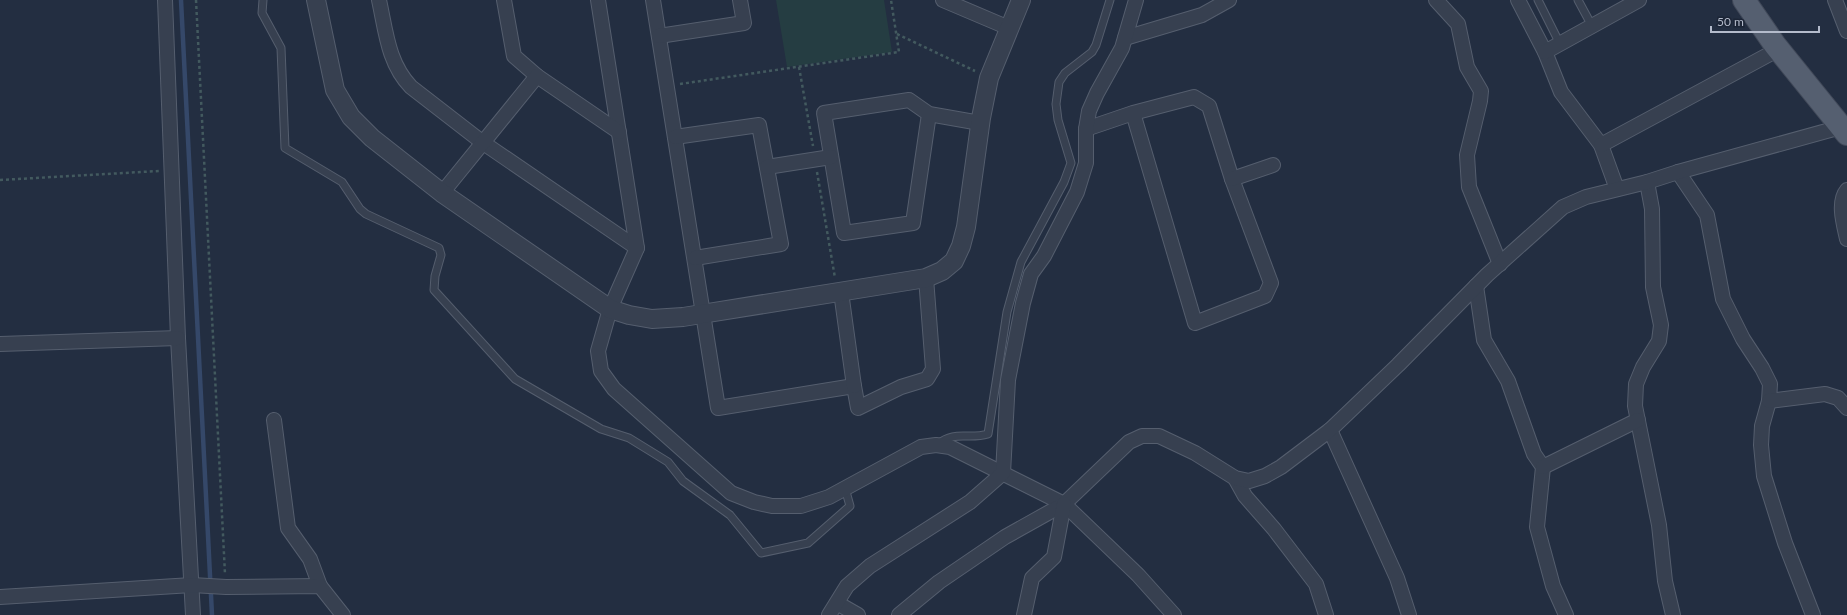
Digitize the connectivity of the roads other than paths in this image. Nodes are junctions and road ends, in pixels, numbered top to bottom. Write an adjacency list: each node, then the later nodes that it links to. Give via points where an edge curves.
1 (165, 0): 58 (street)
2 (263, 0): 70 (lane, via 262,13 281,48 285,148 342,182 366,214 439,248 441,255 434,290 515,379 601,429 629,438 668,462 683,480 730,514 761,553 808,544 850,506)
3 (316, 0): 48 (street, via 335,90 351,117 372,138)
4 (379, 0): 38 (street, via 393,63 403,79)
5 (504, 0): 30 (street, via 514,56)
6 (598, 0): 36 (street)
7 (653, 0): 25 (street)
8 (740, 0): 25 (street, via 744,23)
9 (943, 0): 23 (street)
10 (1021, 0): 23 (street)
11 (1110, 0): 66 (lane, via 1092,52 1064,73 1059,82 1056,104 1058,120 1071,163 1064,182 1021,262 1007,312 988,434 977,437 946,437)
12 (1136, 0): 26 (street)
13 (1229, 0): 26 (street, via 1202,15)
14 (1436, 0): 52 (street, via 1458,24 1467,67 1481,91 1467,155 1468,187)
15 (1518, 0): 29 (street)
16 (1538, 0): 27 (lane)
17 (1578, 0): 22 (lane)
18 (1640, 0): 21 (street)
19 (1744, 0): 28 (main road)
20 (1835, 0): 24 (street)
21 (1622, 4): 22 (street)
22 (1592, 26): 27 (street)
23 (1009, 28): 33 (street, via 989,78)
24 (1847, 31)
25 (659, 36): 37 (street)
26 (1125, 38): 34 (street, via 1089,111)
27 (1560, 44): 29 (street)
28 (1779, 49): 35 (main road); 39 (street)
29 (1545, 52): 39 (street, via 1561,92)
30 (537, 76): 36 (street); 38 (street)
31 (1133, 113): 34 (street); 44 (street, via 1194,97 1209,106); 44 (street, via 1195,323 1265,296 1271,283)
32 (929, 114): 33 (street); 40 (street, via 909,100 824,113); 40 (street, via 913,223 844,233)
33 (980, 123): 53 (street, via 966,227 961,246 954,261 942,271)
34 (1086, 129): 68 (street, via 1086,164 1077,192 1044,256 1031,274 1023,302 1008,380)
35 (1844, 131): 43 (street)
36 (619, 132): 50 (street)
37 (675, 137): 42 (street, via 760,125); 51 (street)
38 (482, 142): 48 (street); 50 (street)
39 (1601, 145): 46 (street)
40 (832, 157): 42 (street)
41 (1273, 165): 44 (street)
42 (767, 167): 51 (street, via 781,244)
43 (1678, 172): 45 (street); 61 (street, via 1707,215 1723,299 1770,384)
44 (1232, 179)
45 (1647, 182): 46 (street); 64 (street, via 1652,209 1653,287 1662,326 1659,341 1636,384)
46 (1617, 189): 52 (street, via 1586,197 1563,207)
47 (1847, 190): 49 (street, via 1844,194 1842,215)
48 (442, 193): 56 (street)
49 (1847, 239)
50 (637, 248): 56 (street)
51 (695, 258): 57 (street)
52 (1500, 264): 54 (street)
53 (926, 278): 55 (street); 60 (street, via 933,369 927,379 901,387 858,408)
54 (1476, 286): 65 (street); 67 (street, via 1484,340 1508,381 1534,454)
55 (841, 292): 57 (street); 60 (street)
56 (610, 309): 57 (street, via 652,319); 70 (street, via 598,351 601,371 614,389 731,493 772,506 801,506 829,497)
57 (704, 314): 60 (street, via 718,408)
58 (178, 338): 59 (street); 72 (street)
59 (0, 344)
60 (854, 386)
61 (1769, 401): 62 (street, via 1824,394 1838,398); 87 (street, via 1762,426 1764,476 1785,543)
62 (1847, 408)
63 (274, 420): 73 (street, via 288,528 310,559)
64 (1638, 420): 67 (street); 86 (street)
65 (1330, 430): 69 (street, via 1265,476 1249,481); 84 (street, via 1397,578)
66 (936, 445): 68 (street, via 950,447); 70 (street, via 921,447)
67 (1543, 467): 85 (street, via 1537,526 1553,586)
68 (1003, 473): 71 (street); 75 (street, via 970,502 870,566 847,586)
69 (1235, 478): 71 (street, via 1195,453 1159,436 1142,436 1129,442); 83 (street, via 1245,496 1316,584)
70 (845, 488)
71 (1064, 504): 80 (street, via 999,541 939,582); 81 (street, via 1054,557 1032,578); 82 (street, via 1138,575)
72 (196, 585): 73 (street); 74 (street); 76 (street)
73 (320, 586): 77 (street)
74 (0, 597)
75 (837, 603): 78 (street); 79 (street)
76 (194, 615)
77 (343, 615)
78 (829, 615)
79 (858, 615)
80 (899, 615)
81 (1024, 615)
82 (1174, 615)
83 (1326, 615)
84 (1409, 615)
85 (1566, 615)
86 (1673, 615)
87 (1813, 615)

